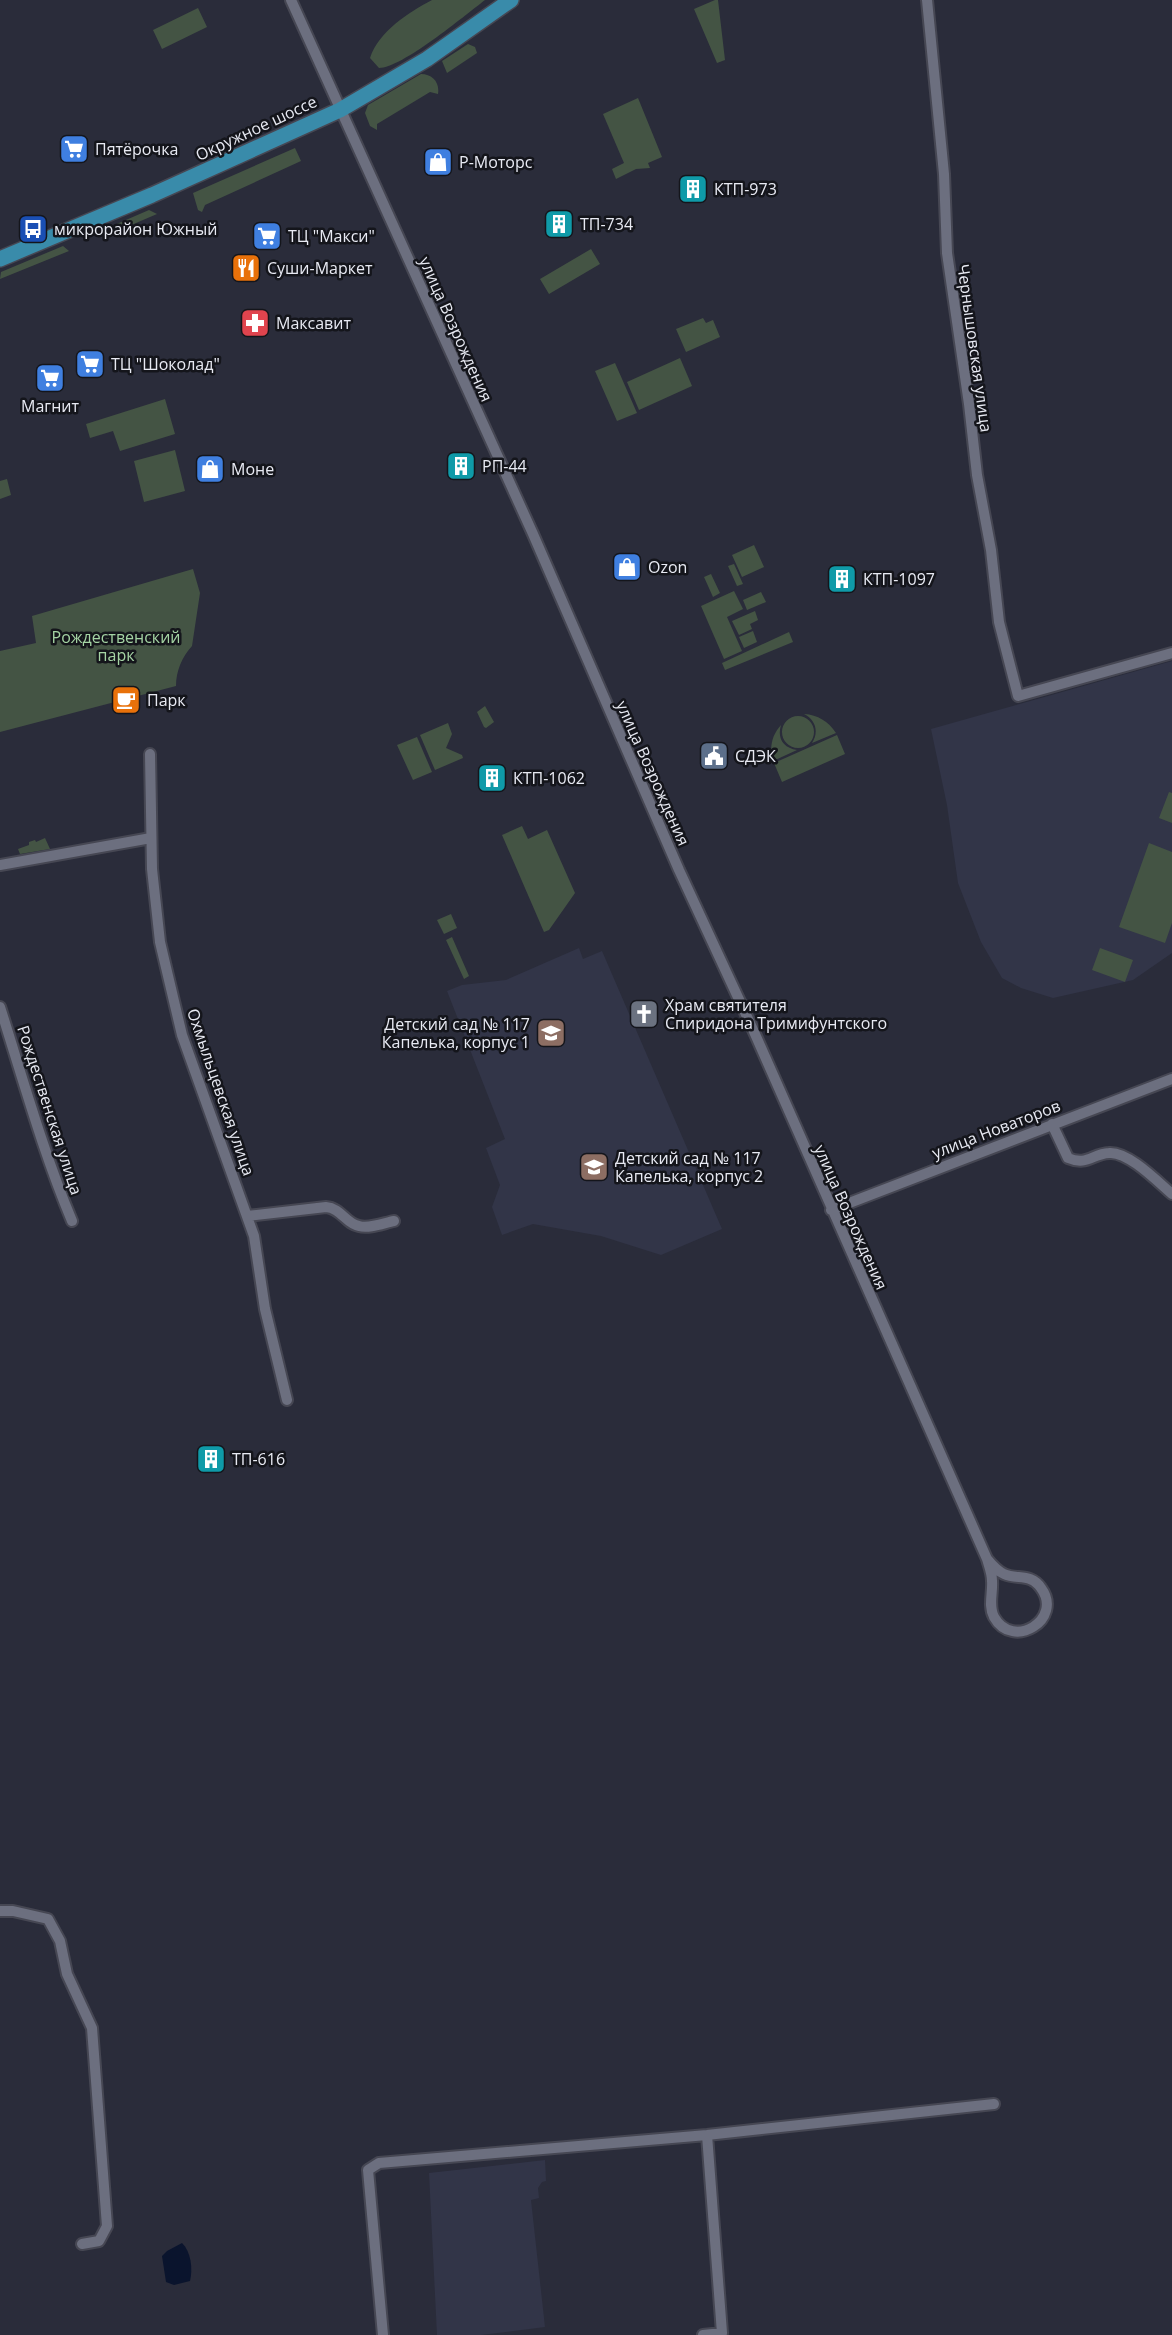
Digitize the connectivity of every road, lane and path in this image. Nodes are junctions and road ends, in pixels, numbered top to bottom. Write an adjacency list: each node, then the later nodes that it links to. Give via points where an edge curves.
1 (291, 0): 4 (street, улица Возрождения)
2 (511, 0): 4 (main road, Окружное шоссе, via 427,59)
3 (927, 0): 6 (street, Чернышовская улица, via 944,174 947,253 977,475 992,550 999,622 1018,696)
4 (340, 110): 5 (main road, Окружное шоссе); 14 (street, улица Возрождения, via 533,534)
5 (0, 259)
6 (1172, 653)
7 (150, 754): 8 (street, Охмыльцевская улица)
8 (151, 838): 9 (street); 15 (street, Охмыльцевская улица, via 155,911 182,1035)
9 (0, 865)
10 (0, 1007): 16 (street, Рождественская улица, via 28,1101)
11 (1172, 1079): 12 (street, улица Новаторов)
12 (1052, 1124): 13 (street, via 1068,1158 1077,1162 1110,1152 1126,1157); 14 (street, улица Новаторов)
13 (1172, 1194)
14 (831, 1210): 19 (street, улица Возрождения)
15 (247, 1216): 17 (street, via 326,1207 357,1226); 18 (street, Охмыльцевская улица)
16 (72, 1221)
17 (393, 1221)
18 (287, 1400)
19 (987, 1559): 19 (street, улица Возрождения, via 994,1618 1016,1632 1036,1626 1046,1608 1042,1588 1029,1578 1004,1574)
20 (0, 1911): 23 (street, via 48,1919 92,2028 107,2226 99,2241)
21 (994, 2104): 22 (street)
22 (707, 2135): 24 (street); 25 (street, via 380,2163 368,2170)
23 (82, 2244)
24 (722, 2334): 26 (street)
25 (383, 2335)
26 (703, 2335)

